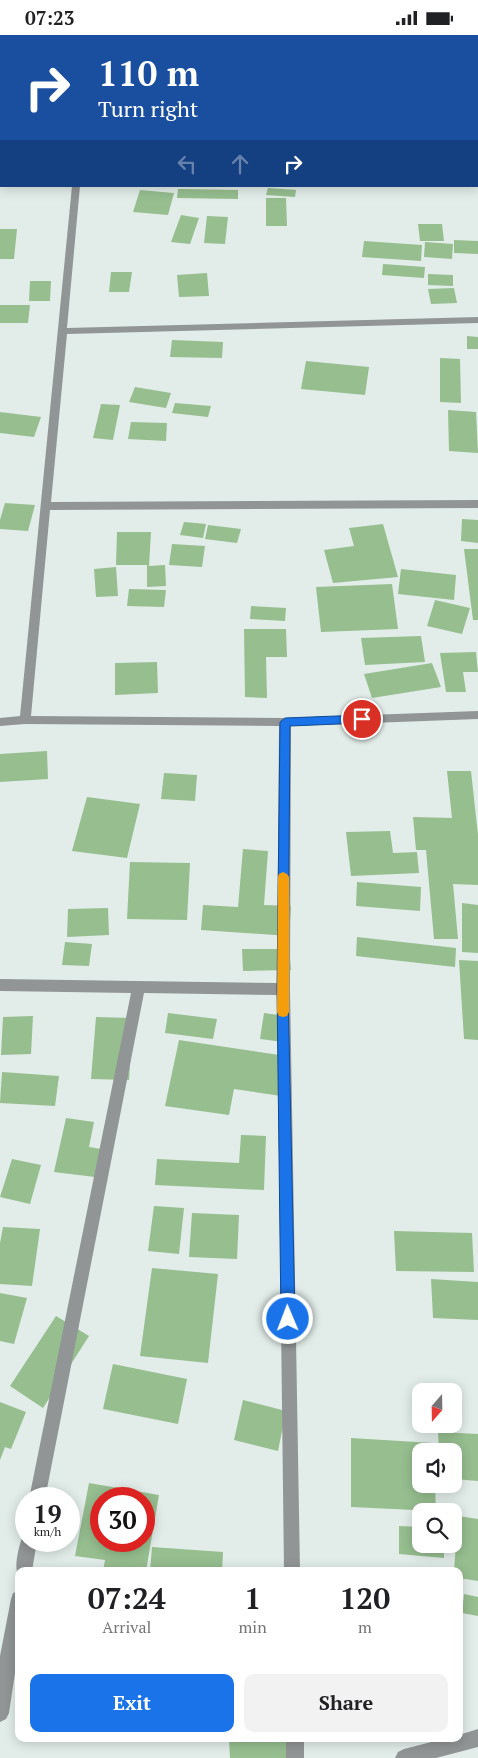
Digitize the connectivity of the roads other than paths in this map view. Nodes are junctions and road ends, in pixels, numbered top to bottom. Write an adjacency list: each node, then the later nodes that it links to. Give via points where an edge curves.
1 (76, 187): 3 (street)
2 (478, 320): 3 (street)
3 (62, 331): 5 (street)
4 (478, 504): 5 (street)
5 (45, 506): 7 (street)
6 (478, 715): 9 (street)
7 (24, 720): 8 (street); 9 (street)
8 (0, 722)
9 (285, 722): 12 (street)
10 (0, 985): 11 (street)
11 (139, 987): 12 (street); 13 (street)
12 (282, 989): 16 (street)
13 (39, 1487)
14 (27, 1552): 15 (street)
15 (25, 1567)
16 (292, 1567)
17 (15, 1621): 18 (street)
18 (0, 1713)
19 (478, 1738): 22 (street)
20 (295, 1742): 21 (street)
21 (295, 1758)
22 (404, 1758)

